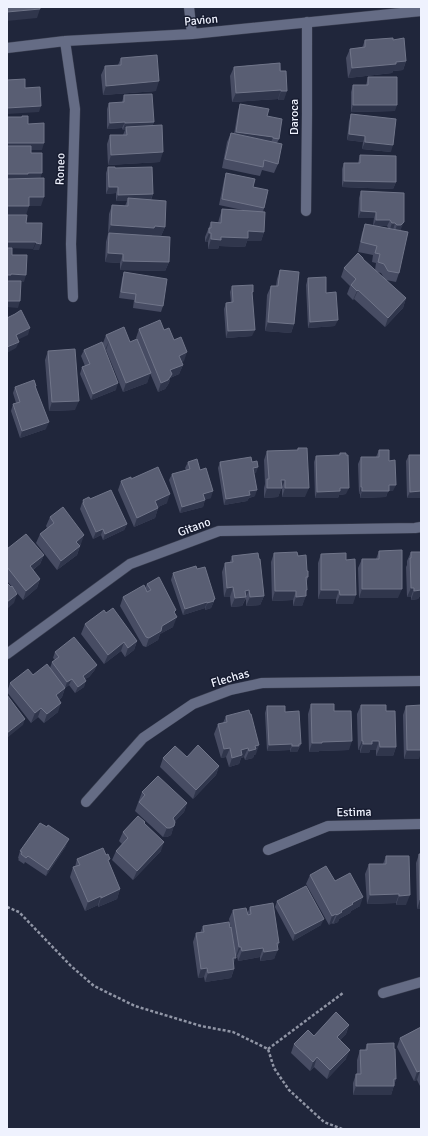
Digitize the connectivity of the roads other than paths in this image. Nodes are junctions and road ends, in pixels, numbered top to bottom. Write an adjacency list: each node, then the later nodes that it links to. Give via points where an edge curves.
1 (190, 7): 4 (street)
2 (421, 12): 3 (street, Pavion)
3 (307, 22): 4 (street, Pavion); 7 (street, Daroca)
4 (192, 34): 5 (street, Pavion)
5 (65, 41): 6 (street, Pavion); 8 (street, Roneo, via 75,109 71,244)
6 (7, 48)
7 (306, 211)
8 (73, 297)
9 (421, 527): 10 (street, Gitano, via 219,531 130,564)
10 (7, 654)
11 (421, 681): 12 (street, Flechas, via 262,683 230,690 193,704 143,738)
12 (86, 802)
13 (421, 824): 14 (street, Estima, via 328,826)
14 (268, 850)
15 (421, 982): 16 (street)
16 (383, 993)

